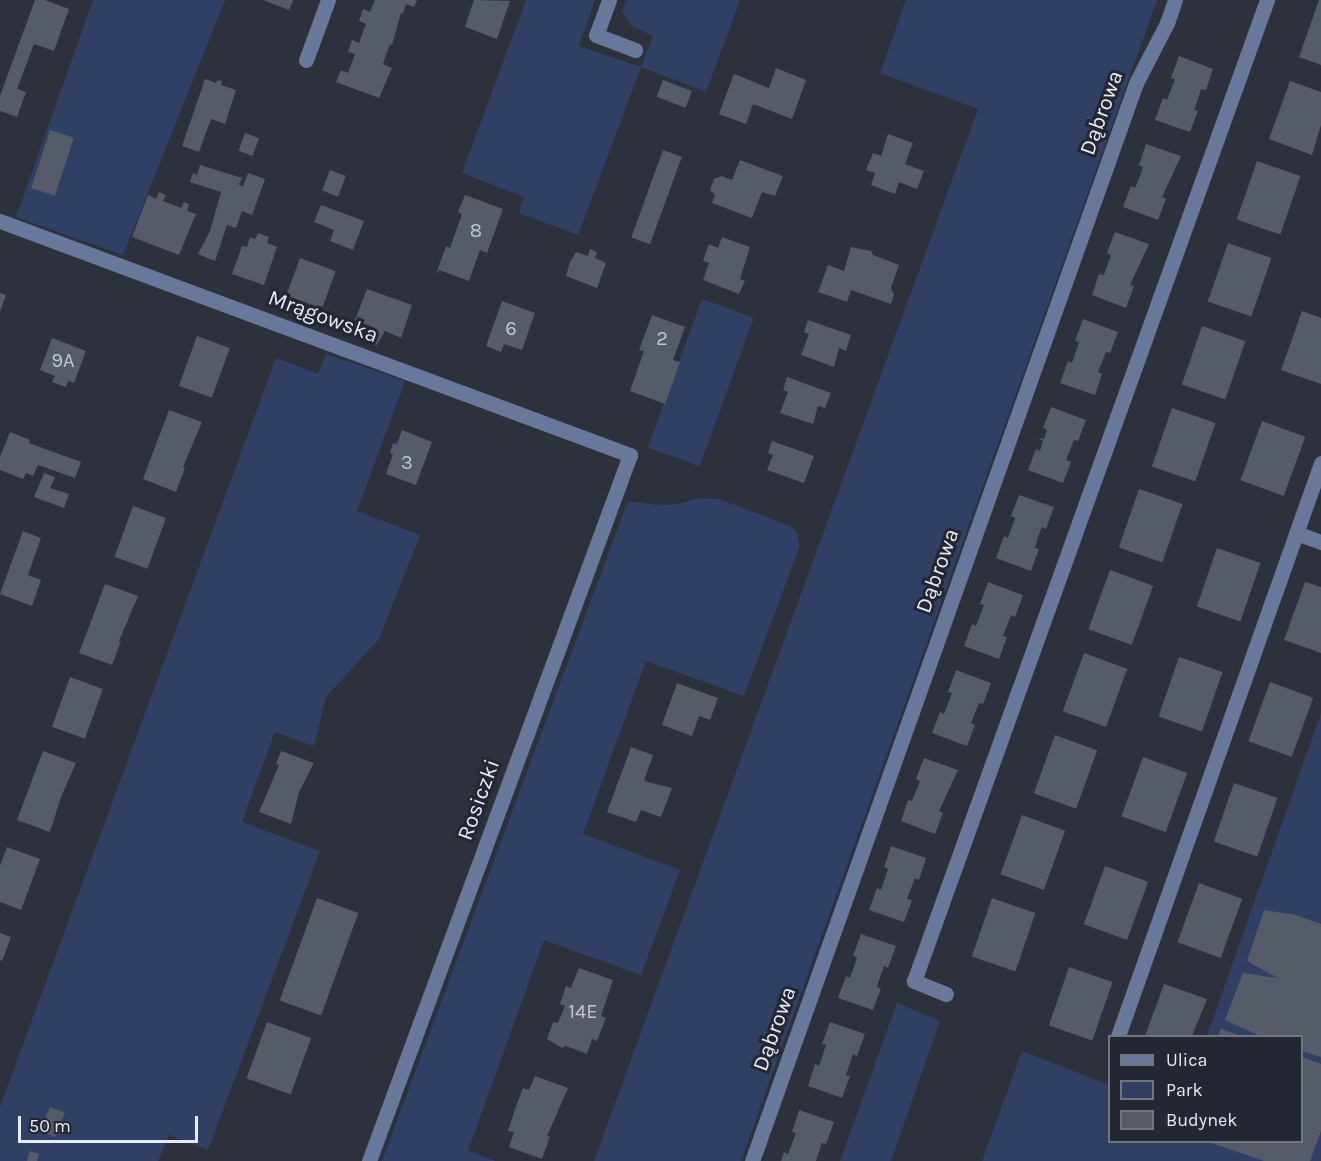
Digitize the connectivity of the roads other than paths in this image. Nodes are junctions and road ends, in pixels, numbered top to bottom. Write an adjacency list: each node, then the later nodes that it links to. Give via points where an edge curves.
1 (328, 0): 6 (street)
2 (609, 0): 5 (street, via 596,35)
3 (1175, 0): 15 (street, Dąbrowa, via 1136,83)
4 (1267, 0): 12 (street, via 914,981)
5 (634, 50)
6 (306, 60)
7 (0, 221): 8 (street, Mrągowska)
8 (630, 455): 14 (street, Rosiczki)
9 (1321, 463): 10 (street)
10 (1296, 533): 11 (street); 13 (street)
11 (1321, 542)
12 (946, 994)
13 (1118, 1035)
14 (369, 1161)
15 (752, 1161)

